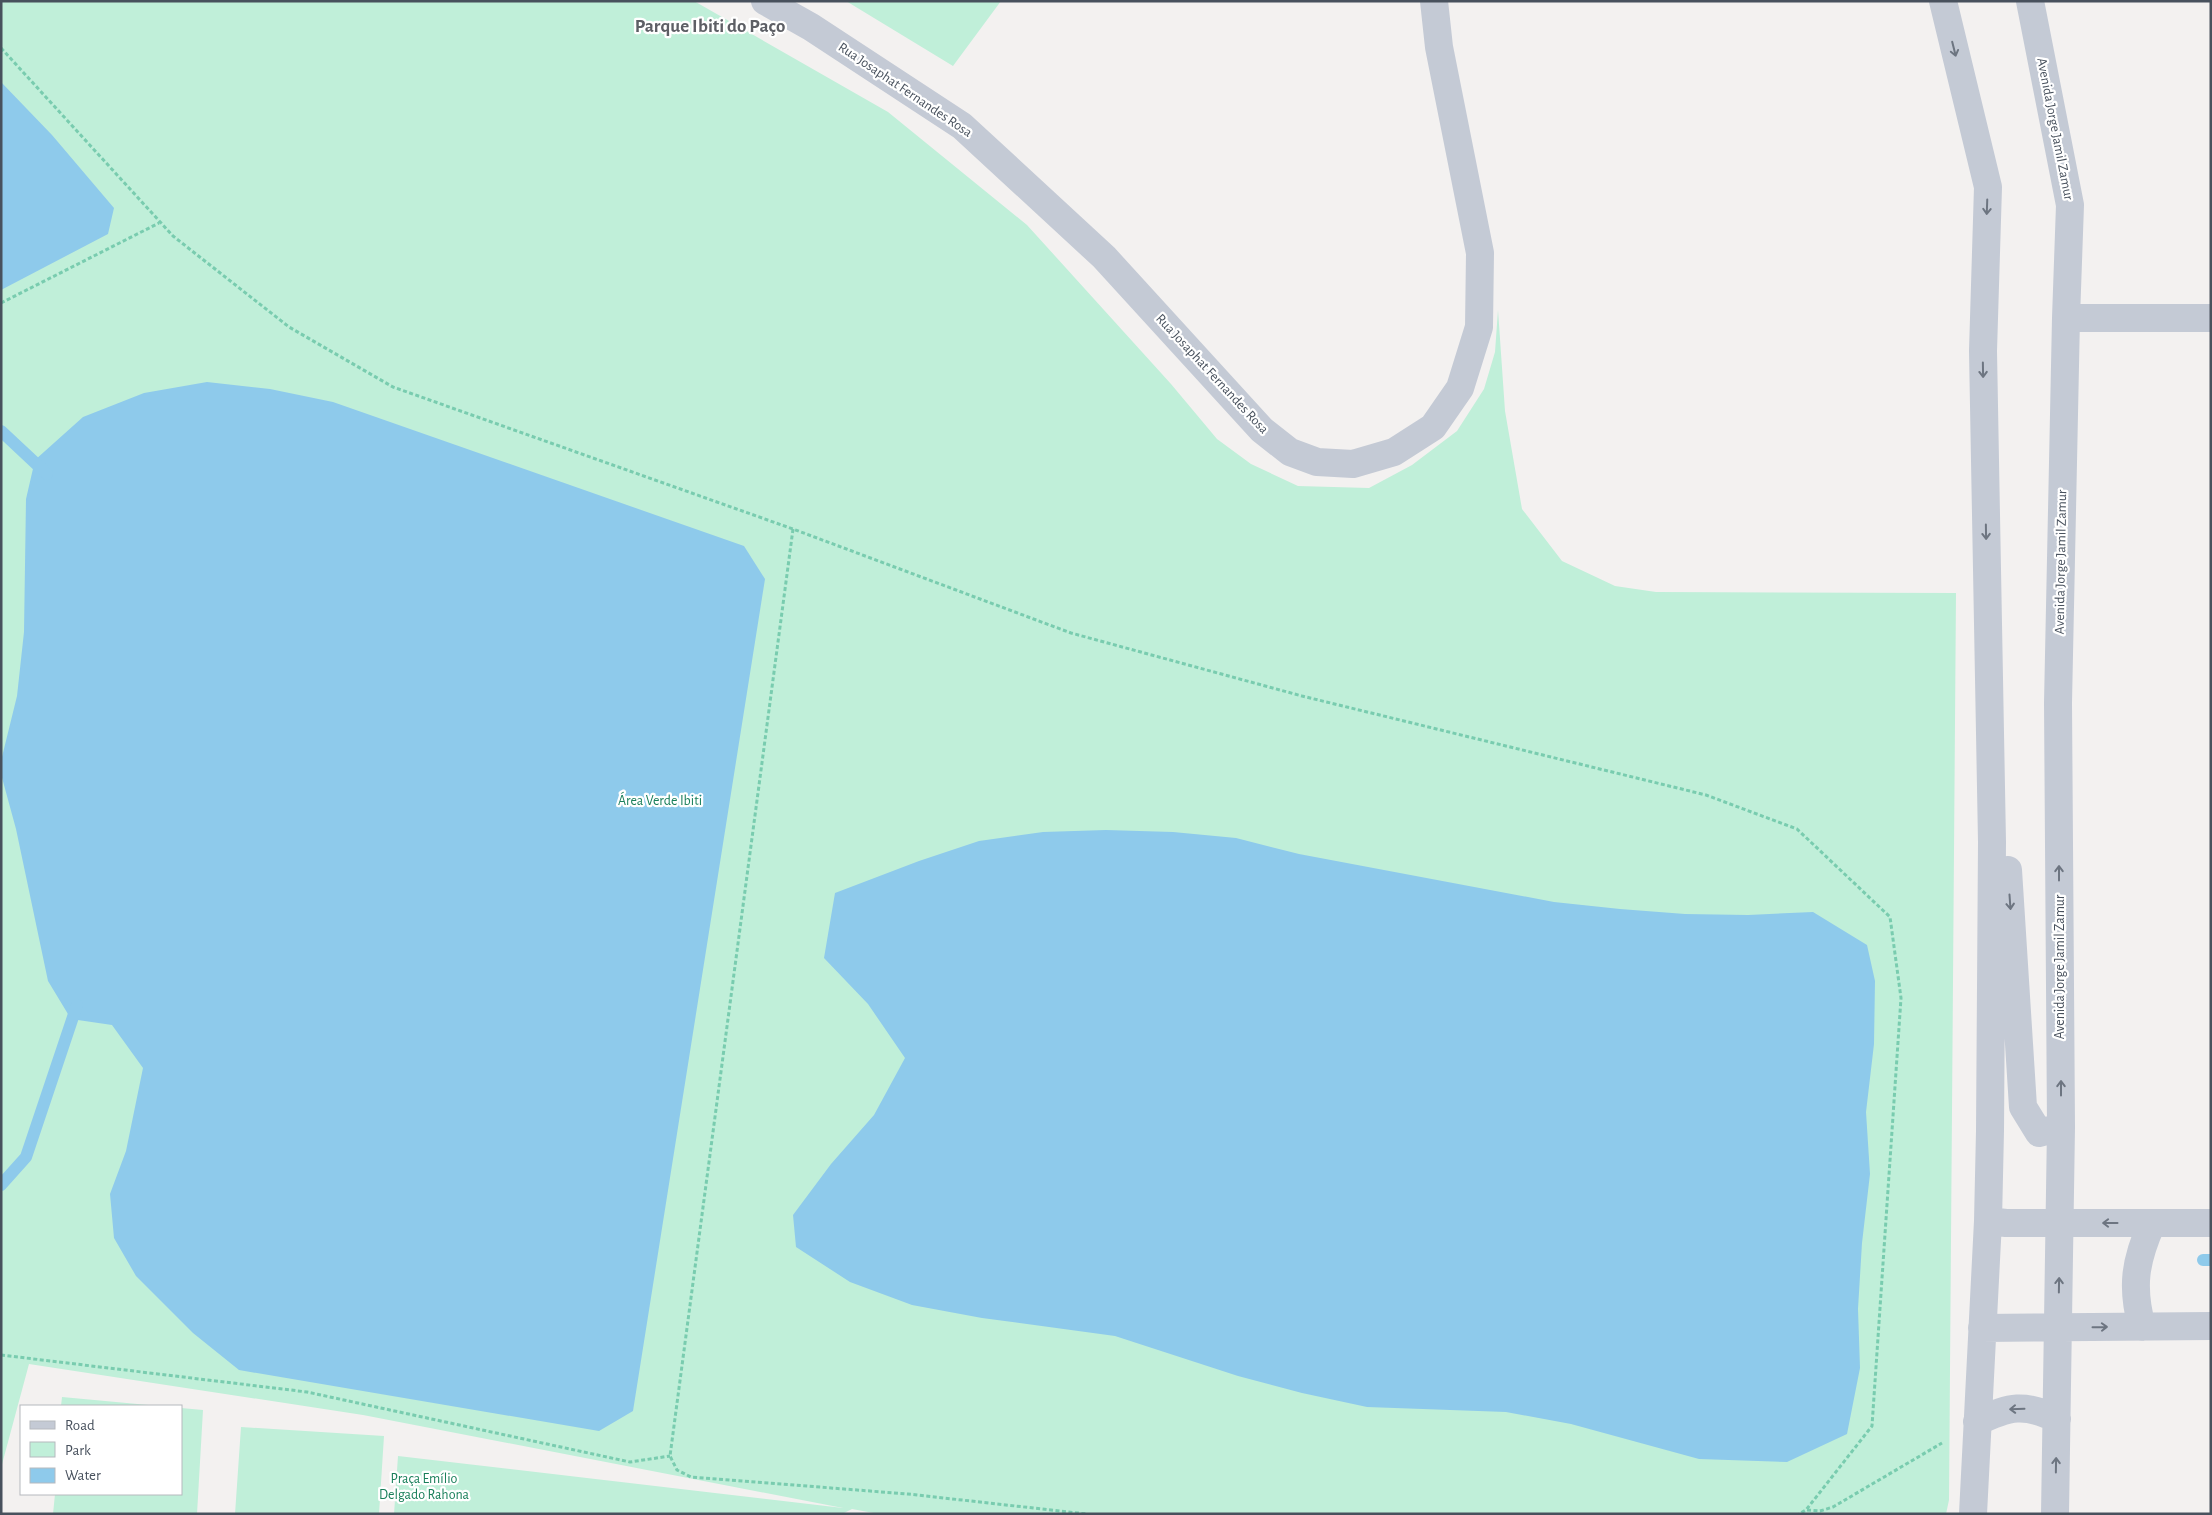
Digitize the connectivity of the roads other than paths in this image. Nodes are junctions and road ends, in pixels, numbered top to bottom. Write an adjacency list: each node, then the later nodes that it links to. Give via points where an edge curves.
1 (766, 1): 2 (street, Rua Josaphat Fernandes Rosa, via 962,126 1104,257 1262,430 1290,452 1317,462 1353,464 1394,452 1433,427 1460,388 1479,327 1480,252 1439,47)
2 (1434, 1)
3 (1943, 1): 7 (street, one-way to 7, via 1988,187 1983,351)
4 (2030, 1): 5 (street, Avenida Jorge Jamil Zamur, via 2070,205)
5 (2066, 318): 6 (street); 8 (street, Avenida Jorge Jamil Zamur, one-way to 5, via 2058,703)
6 (2211, 318)
7 (1992, 842): 8 (street, one-way to 8, via 2007,861 2023,1107 2039,1133); 9 (street)
8 (2061, 1127): 10 (street, Avenida Jorge Jamil Zamur)
9 (1988, 1221): 10 (street); 15 (street)
10 (2060, 1223): 11 (street, one-way to 10); 16 (street, Avenida Jorge Jamil Zamur, one-way to 10)
11 (2152, 1223): 12 (street); 14 (street, via 2140,1250 2136,1280 2136,1303)
12 (2211, 1223)
13 (2211, 1326): 14 (street)
14 (2142, 1327): 16 (street, one-way to 14)
15 (1982, 1328): 16 (street); 18 (street)
16 (2058, 1328): 17 (street, Avenida Jorge Jamil Zamur)
17 (2057, 1418): 18 (street, one-way to 18, via 2038,1410 2014,1407); 20 (street, Avenida Jorge Jamil Zamur, one-way to 17)
18 (1977, 1422): 19 (street)
19 (1973, 1514)
20 (2056, 1514)

